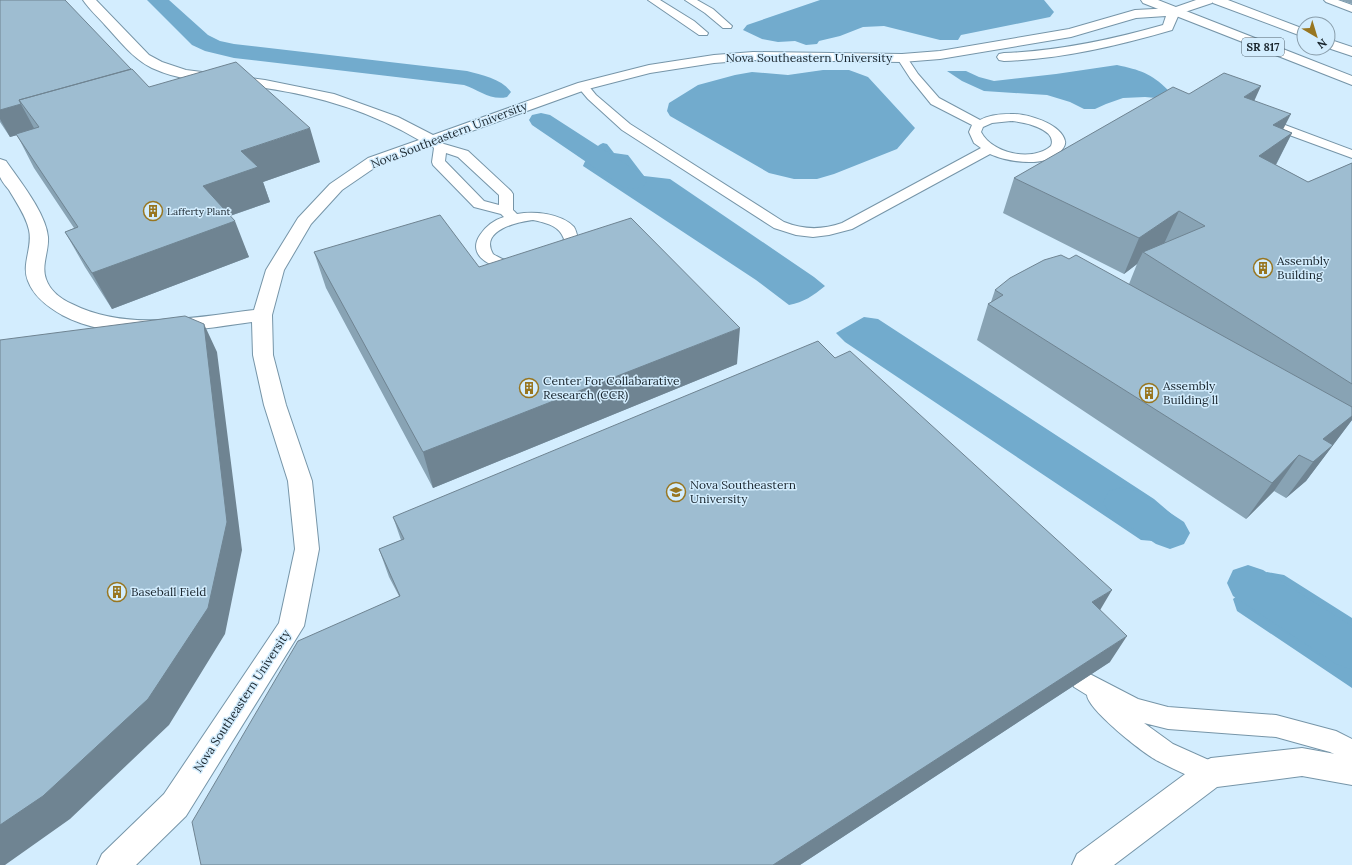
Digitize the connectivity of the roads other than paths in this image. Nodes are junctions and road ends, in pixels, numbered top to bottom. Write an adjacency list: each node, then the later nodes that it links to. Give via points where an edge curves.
1 (89, 0): 21 (street, via 144,58 158,65 183,73 312,93 383,114 414,129)
2 (653, 0): 12 (lane)
3 (690, 0): 10 (lane)
4 (1147, 0): 9 (street, SR 817)
5 (1208, 0): 9 (street)
6 (1217, 0): 11 (street, SR 817)
7 (1329, 0): 8 (lane)
8 (1352, 9)
9 (1174, 12): 15 (street, Nova Southeastern University, via 1136,14 1070,33); 15 (street, Nova Southeastern University, via 1168,26 1086,50 1011,57); 17 (street, SR 817)
10 (727, 26)
11 (1296, 31)
12 (703, 33)
13 (1336, 46): 14 (street)
14 (1352, 52)
15 (940, 55): 16 (street, Nova Southeastern University)
16 (902, 58): 18 (street, Nova Southeastern University, via 753,56 714,59 649,69); 19 (lane, via 935,101)
17 (1352, 81)
18 (583, 86): 21 (street, Nova Southeastern University); 22 (lane, via 626,127 790,231 816,234 847,226)
19 (979, 124): 22 (lane, via 975,136); 22 (lane, via 999,118 1025,119 1048,128 1059,141 1058,148 1042,157 1000,154)
20 (1277, 126): 23 (lane)
21 (435, 144): 25 (lane, via 463,154); 26 (lane, via 438,162); 28 (street, Nova Southeastern University, via 374,161 336,187 304,222 275,270)
22 (989, 149)
23 (1352, 154)
24 (0, 164): 28 (street, via 36,224 39,238 36,277 47,297 67,311 95,322 130,326)
25 (486, 175): 26 (lane); 27 (lane, via 506,194)
26 (459, 183): 27 (lane, via 479,204)
27 (510, 215): 27 (lane, via 486,234 482,242 483,251 498,264 526,268 540,266 565,254 571,245 571,236 559,222 547,218)
28 (262, 315): 32 (street, Nova Southeastern University, via 263,355 275,405 300,480 307,549 291,626 174,805)
29 (1352, 752): 31 (lane, via 1336,742 1276,726 1168,718 1133,708 1082,680 1123,722 1159,747)
30 (1352, 771): 31 (street, via 1302,762)
31 (1211, 773): 33 (street)
32 (117, 864)
33 (1088, 865)

